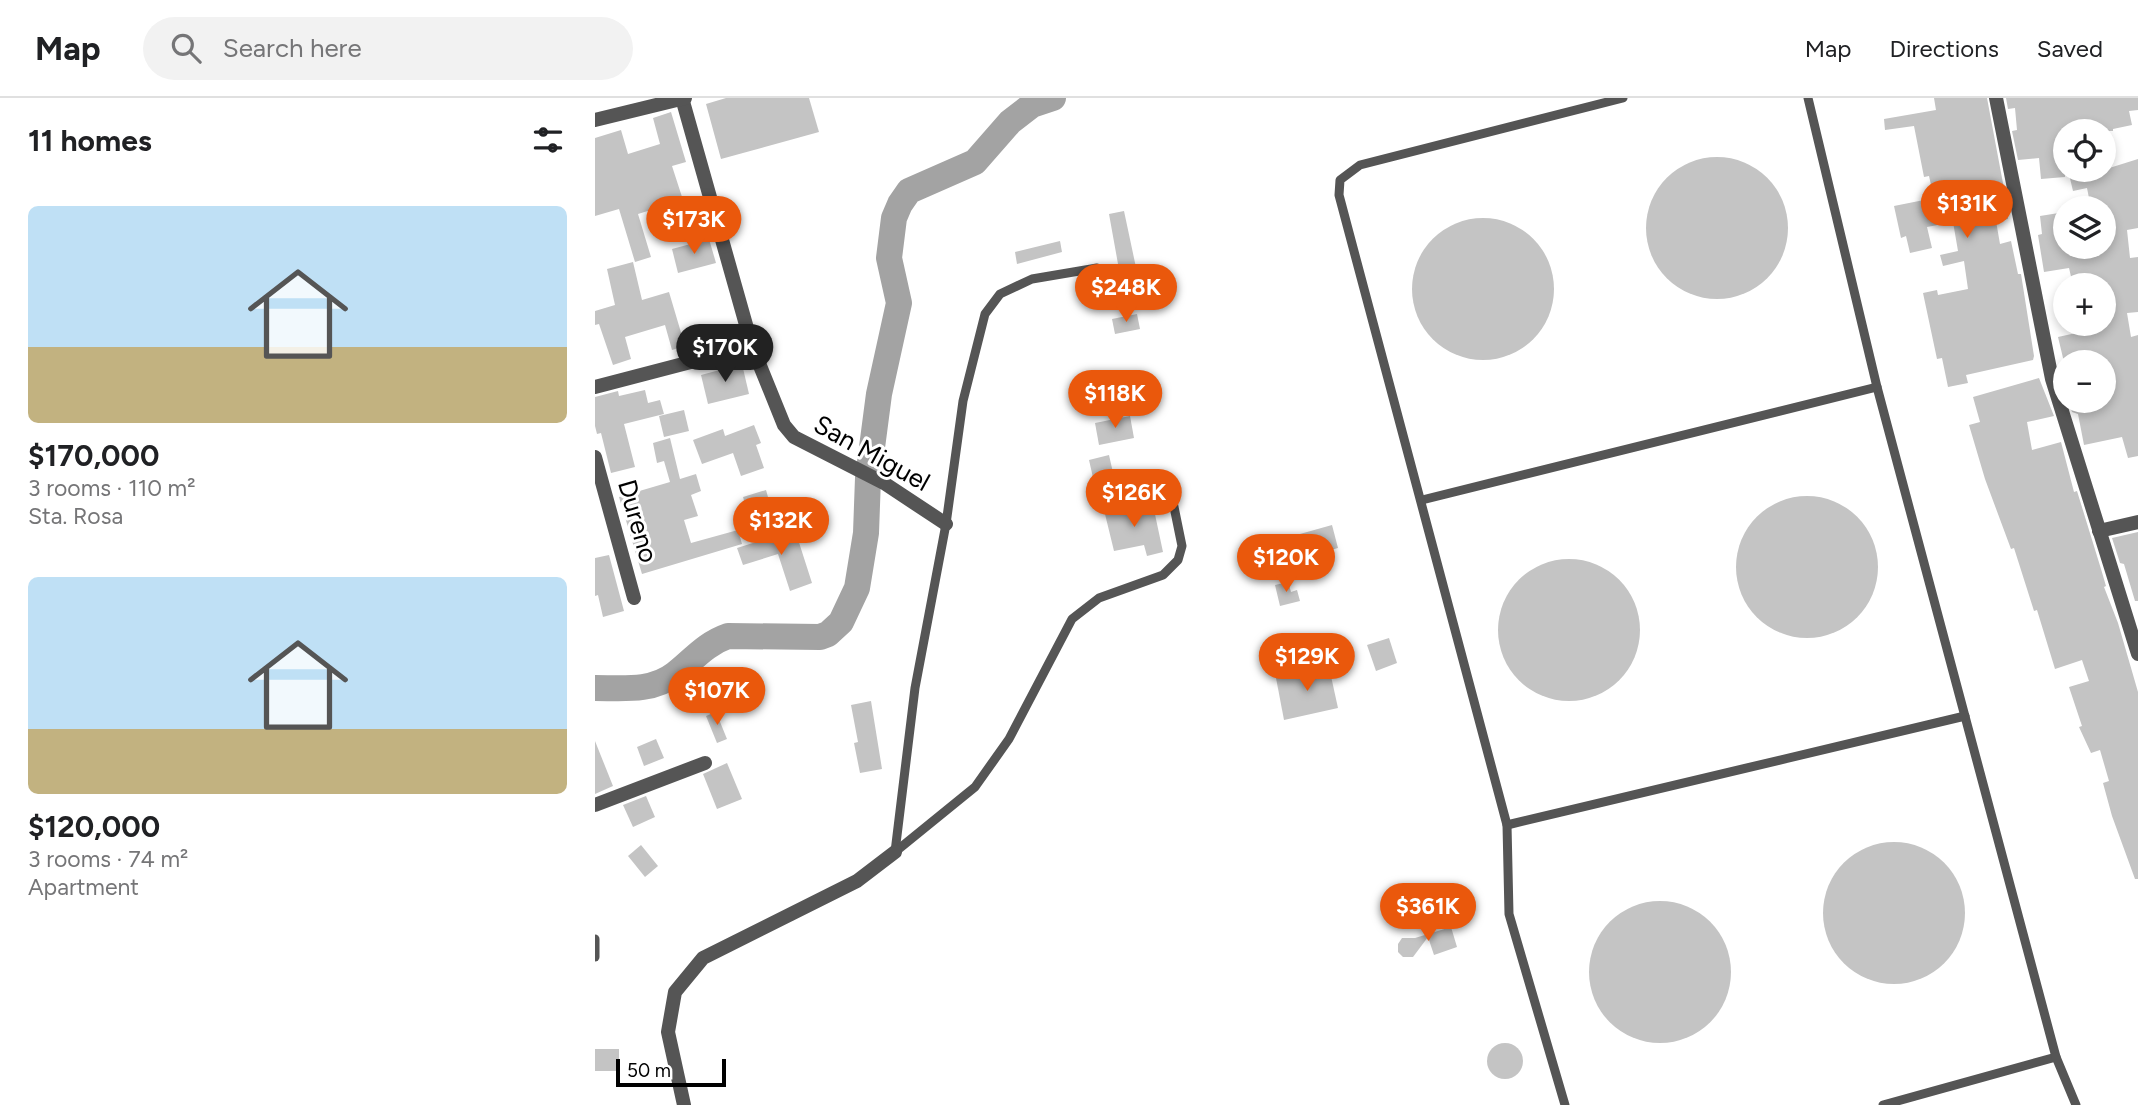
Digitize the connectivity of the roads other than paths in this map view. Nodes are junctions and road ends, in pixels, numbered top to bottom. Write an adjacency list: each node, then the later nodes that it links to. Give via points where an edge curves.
1 (683, 98): 5 (street); 7 (street, San Miguel)
2 (1623, 98): 12 (lane, via 1360,165 1340,180 1339,195)
3 (1808, 98): 9 (lane)
4 (1996, 98): 15 (street, via 2052,379)
5 (595, 120)
6 (1097, 268): 14 (lane, via 1032,279 1000,295 985,314 963,401)
7 (753, 345): 8 (street); 14 (street, San Miguel, via 784,425 794,437 884,484)
8 (595, 387)
9 (1877, 387): 12 (lane); 18 (lane)
10 (595, 457): 16 (street, Dureno)
11 (1152, 478): 22 (lane, via 1173,502 1182,546 1178,560 1163,575 1099,598 1072,619 1009,739 975,787)
12 (1422, 500): 21 (lane)
13 (2138, 522): 15 (street)
14 (946, 524): 22 (lane, via 915,688)
15 (2099, 531): 17 (street)
16 (634, 598)
17 (2138, 654)
18 (1965, 716): 21 (lane); 25 (lane)
19 (705, 763): 20 (street)
20 (595, 805)
21 (1507, 825): 27 (lane, via 1509,914)
22 (895, 852): 26 (street, via 857,881 703,958 675,992 668,1032)
23 (595, 939): 24 (lane)
24 (595, 957)
25 (2056, 1057): 28 (lane); 29 (lane)
26 (684, 1105)
27 (1565, 1105)
28 (1883, 1105)
29 (2076, 1105)

